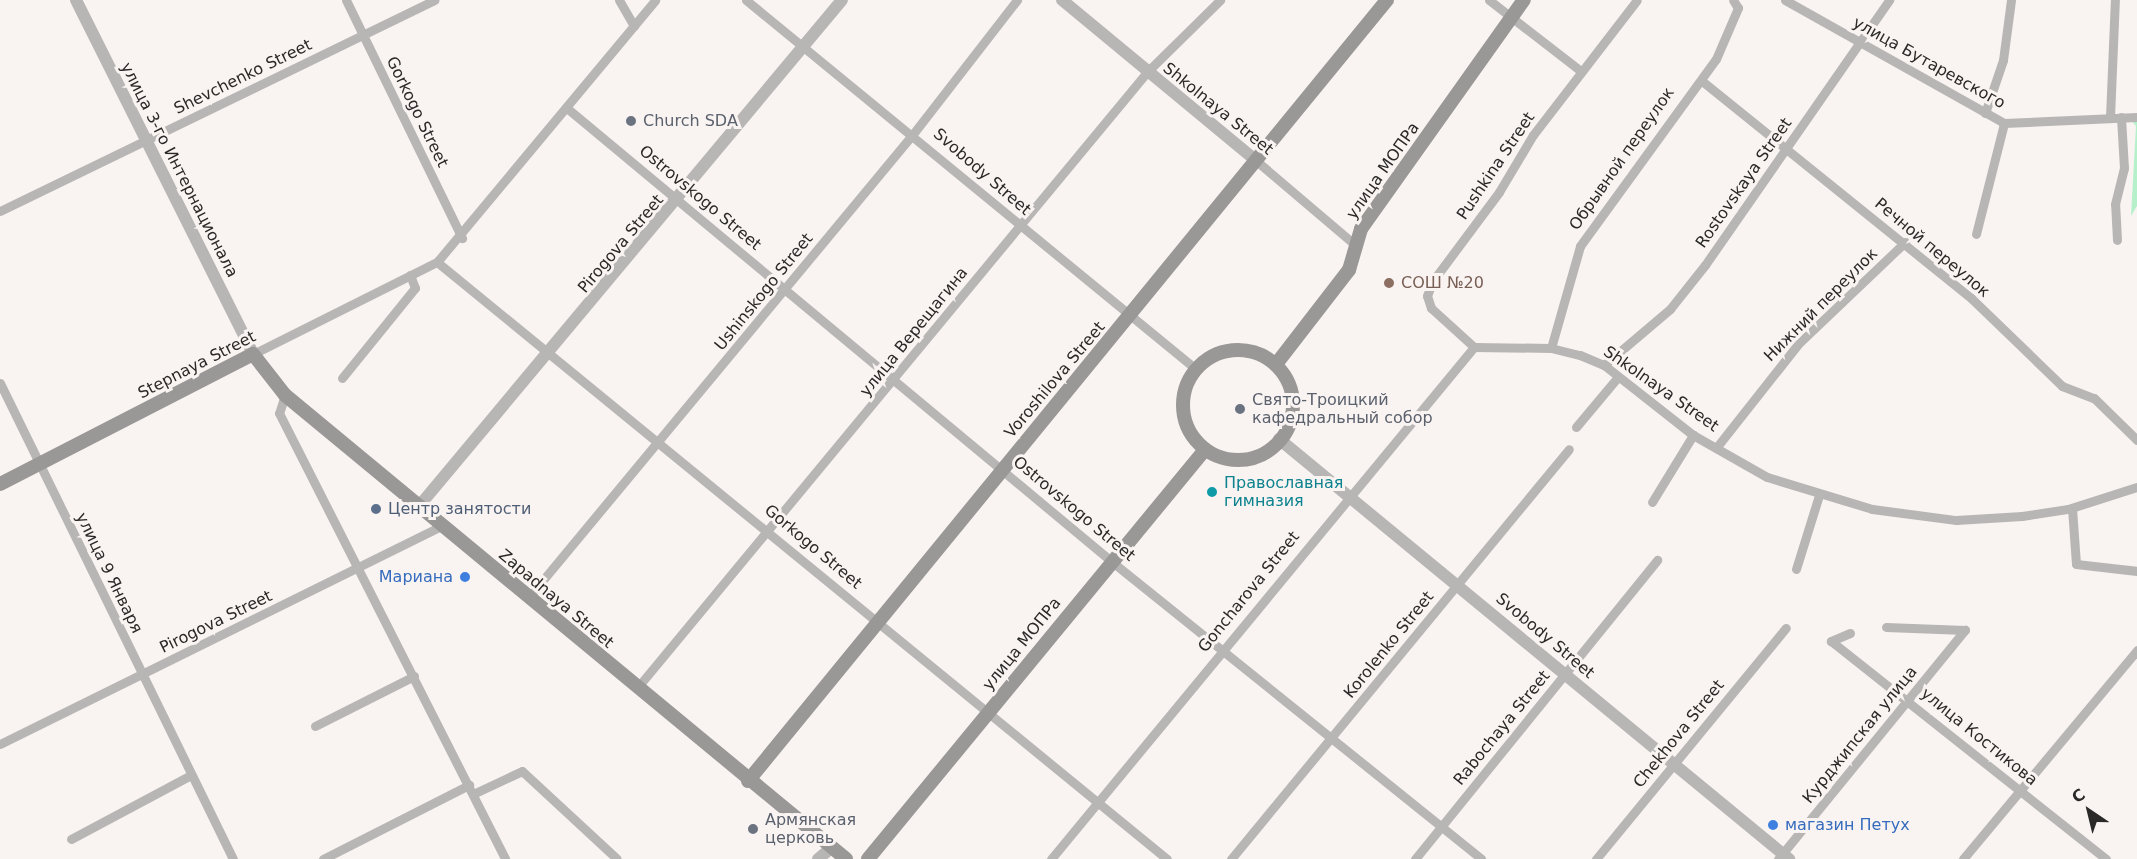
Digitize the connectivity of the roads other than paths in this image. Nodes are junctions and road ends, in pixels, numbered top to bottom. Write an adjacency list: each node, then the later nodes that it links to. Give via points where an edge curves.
1 (76, 0): 36 (street, улица 3-го Интернационала)
2 (346, 0): 23 (street, Gorkogo Street)
3 (434, 0): 23 (street, Shevchenko Street)
4 (619, 0): 22 (street)
5 (656, 0): 22 (street, Stepnaya Street)
6 (746, 0): 25 (street, Svobody Street)
7 (842, 0): 25 (street, Pirogova Street)
8 (1017, 0): 35 (street, Ushinskogo Street)
9 (1062, 0): 20 (street, Shkolnaya Street)
10 (1220, 0): 26 (street, улица Верещагина)
11 (1387, 0): 38 (main road, Voroshilova Street)
12 (1489, 0): 21 (street)
13 (1524, 0): 21 (main road, улица МОПРа)
14 (1637, 0): 27 (street, Pushkina Street)
15 (1733, 0): 28 (street, Обрывной переулок, via 1738,8)
16 (1785, 0): 24 (street, улица Бутаревского)
17 (1889, 0): 24 (street, Rostovskaya Street)
18 (2011, 0): 30 (street, via 2003,60)
19 (2115, 0): 31 (street)
20 (1076, 4): 26 (street, Shkolnaya Street)
21 (1511, 18): 27 (street); 46 (main road, улица МОПРа)
22 (634, 26): 29 (street, Stepnaya Street)
23 (363, 36): 36 (street, Shevchenko Street); 43 (street, Gorkogo Street)
24 (1859, 42): 30 (street, улица Бутаревского); 37 (street, Rostovskaya Street)
25 (803, 46): 35 (street, Svobody Street); 39 (street, Pirogova Street)
26 (1148, 72): 38 (street, Shkolnaya Street); 41 (street, улица Верещагина)
27 (1581, 72): 51 (street, Pushkina Street, via 1427,296 1440,318)
28 (1702, 81): 37 (street, Речной переулок); 52 (street, Обрывной переулок, via 1580,246)
29 (567, 109): 39 (street, Ostrovskogo Street); 43 (street, Stepnaya Street)
30 (1985, 113): 34 (street, улица Бутаревского)
31 (2110, 117): 32 (street, улица Бутаревского); 34 (street, улица Бутаревского, via 2034,126)
32 (2121, 117): 33 (street, улица Бутаревского); 44 (street, via 2124,168 2115,204)
33 (2137, 117)
34 (2004, 123): 42 (street)
35 (913, 134): 41 (street, Svobody Street); 49 (street, Ushinskogo Street)
36 (145, 142): 40 (street, Shevchenko Street); 54 (street, улица 3-го Интернационала)
37 (1788, 149): 45 (street, Речной переулок); 56 (street, Rostovskaya Street, via 1670,309)
38 (1253, 158): 46 (street, Shkolnaya Street); 50 (main road, Voroshilova Street)
39 (679, 200): 49 (street, Ostrovskogo Street); 53 (street, Pirogova Street)
40 (0, 211)
41 (1019, 226): 50 (street, Svobody Street); 60 (street, улица Верещагина)
42 (1976, 234)
43 (462, 238): 47 (street, Stepnaya Street)
44 (2117, 240)
45 (1905, 242): 66 (street, Речной переулок, via 2062,386 2094,398); 68 (street, Нижний переулок, via 1791,352)
46 (1353, 243): 55 (main road, улица МОПРа, via 1356,255 1349,270)
47 (437, 261): 48 (street, Stepnaya Street); 53 (street, Gorkogo Street)
48 (410, 275): 54 (street, Stepnaya Street); 59 (street, via 415,288)
49 (786, 289): 60 (street, Ostrovskogo Street); 67 (street, Ushinskogo Street)
50 (1131, 316): 57 (street, Svobody Street); 72 (main road, Voroshilova Street)
51 (1474, 346): 52 (street, Shkolnaya Street); 75 (street, Goncharova Street)
52 (1551, 348): 56 (street, Shkolnaya Street)
53 (552, 353): 67 (street, Gorkogo Street); 78 (street, Pirogova Street)
54 (253, 354): 62 (main road, Zapadnaya Street); 71 (main road, Stepnaya Street)
55 (1277, 363): 57 (main road, via 1262,353 1232,352); 65 (main road, via 1292,390 1288,425)
56 (1604, 365): 58 (street, Shkolnaya Street)
57 (1197, 370): 70 (main road, via 1184,396 1183,417)
58 (1617, 377): 63 (street); 64 (street, Shkolnaya Street)
59 (342, 378)
60 (896, 379): 72 (street, Ostrovskogo Street); 81 (street, улица Верещагина)
61 (0, 384): 71 (street, улица 9 Января)
62 (285, 395): 78 (main road, Zapadnaya Street); 85 (street, via 279,413)
63 (1576, 427)
64 (1693, 435): 68 (street, Shkolnaya Street); 77 (street)
65 (1279, 439): 70 (main road, via 1233,459); 75 (street, Svobody Street)
66 (2137, 440)
67 (660, 442): 81 (street, Gorkogo Street); 88 (street, Ushinskogo Street)
68 (1716, 448): 76 (street, Shkolnaya Street, via 1767,477)
69 (1569, 449): 87 (street, Korolenko Street)
70 (1203, 452): 83 (main road, улица МОПРа)
71 (40, 464): 73 (main road, Stepnaya Street); 96 (street, улица 9 Января)
72 (1003, 468): 83 (street, Ostrovskogo Street); 89 (main road, Voroshilova Street)
73 (0, 484)
74 (2137, 487): 79 (street, Shkolnaya Street)
75 (1348, 495): 87 (street, Svobody Street); 93 (street, Goncharova Street)
76 (1819, 495): 79 (street, Shkolnaya Street, via 1872,509 1956,520); 84 (street)
77 (1652, 502)
78 (420, 505): 80 (main road, Zapadnaya Street)
79 (2072, 508): 86 (street, via 2076,564)
80 (444, 525): 85 (street, Pirogova Street); 88 (main road, Zapadnaya Street)
81 (769, 530): 89 (street, Gorkogo Street); 98 (street, улица Верещагина)
82 (1657, 560): 95 (street, Rabochaya Street)
83 (1111, 561): 93 (street, Ostrovskogo Street); 100 (main road, улица МОПРа)
84 (1796, 569)
85 (358, 571): 96 (street, Pirogova Street); 97 (street)
86 (2137, 571)
87 (1458, 585): 95 (street, Svobody Street); 102 (street, Korolenko Street)
88 (528, 598): 98 (main road, Zapadnaya Street)
89 (879, 621): 100 (street, Gorkogo Street); 106 (main road, Voroshilova Street)
90 (1886, 627): 99 (street, Курджипская улица, via 1965,630)
91 (1786, 628): 104 (street, Chekhova Street)
92 (1850, 633): 99 (street, улица Костикова, via 1831,641)
93 (1223, 648): 102 (street, Ostrovskogo Street); 109 (street, Goncharova Street)
94 (2137, 650): 108 (street)
95 (1565, 674): 104 (street, Svobody Street); 110 (street, Rabochaya Street)
96 (143, 676): 103 (street, Pirogova Street); 105 (street, улица 9 Января)
97 (414, 676): 101 (street); 107 (street)
98 (637, 688): 106 (main road, Zapadnaya Street)
99 (1908, 699): 108 (street, улица Костикова); 113 (street, Курджипская улица)
100 (989, 710): 109 (street, Gorkogo Street); 120 (main road, улица МОПРа)
101 (315, 726)
102 (1334, 737): 110 (street, Ostrovskogo Street); 123 (street, Korolenko Street)
103 (0, 744)
104 (1674, 764): 113 (street, Svobody Street); 126 (street, Chekhova Street)
105 (191, 775): 111 (street); 114 (street, улица 9 Января)
106 (748, 781): 112 (main road, Zapadnaya Street)
107 (471, 790): 115 (street); 116 (street); 117 (street, via 517,772 526,773)
108 (2022, 790): 127 (street); 128 (street, улица Костикова)
109 (1097, 800): 121 (street, Goncharova Street); 122 (street, Gorkogo Street)
110 (1442, 826): 124 (street, Rabochaya Street); 125 (street, Ostrovskogo Street)
111 (71, 839)
112 (831, 848): 118 (street); 119 (main road, Zapadnaya Street)
113 (1784, 857)
114 (233, 859)
115 (322, 859)
116 (505, 859)
117 (617, 859)
118 (818, 859)
119 (846, 859)
120 (868, 859)
121 (1051, 859)
122 (1167, 859)
123 (1231, 859)
124 (1415, 859)
125 (1481, 859)
126 (1596, 859)
127 (1963, 859)
128 (2106, 859)

